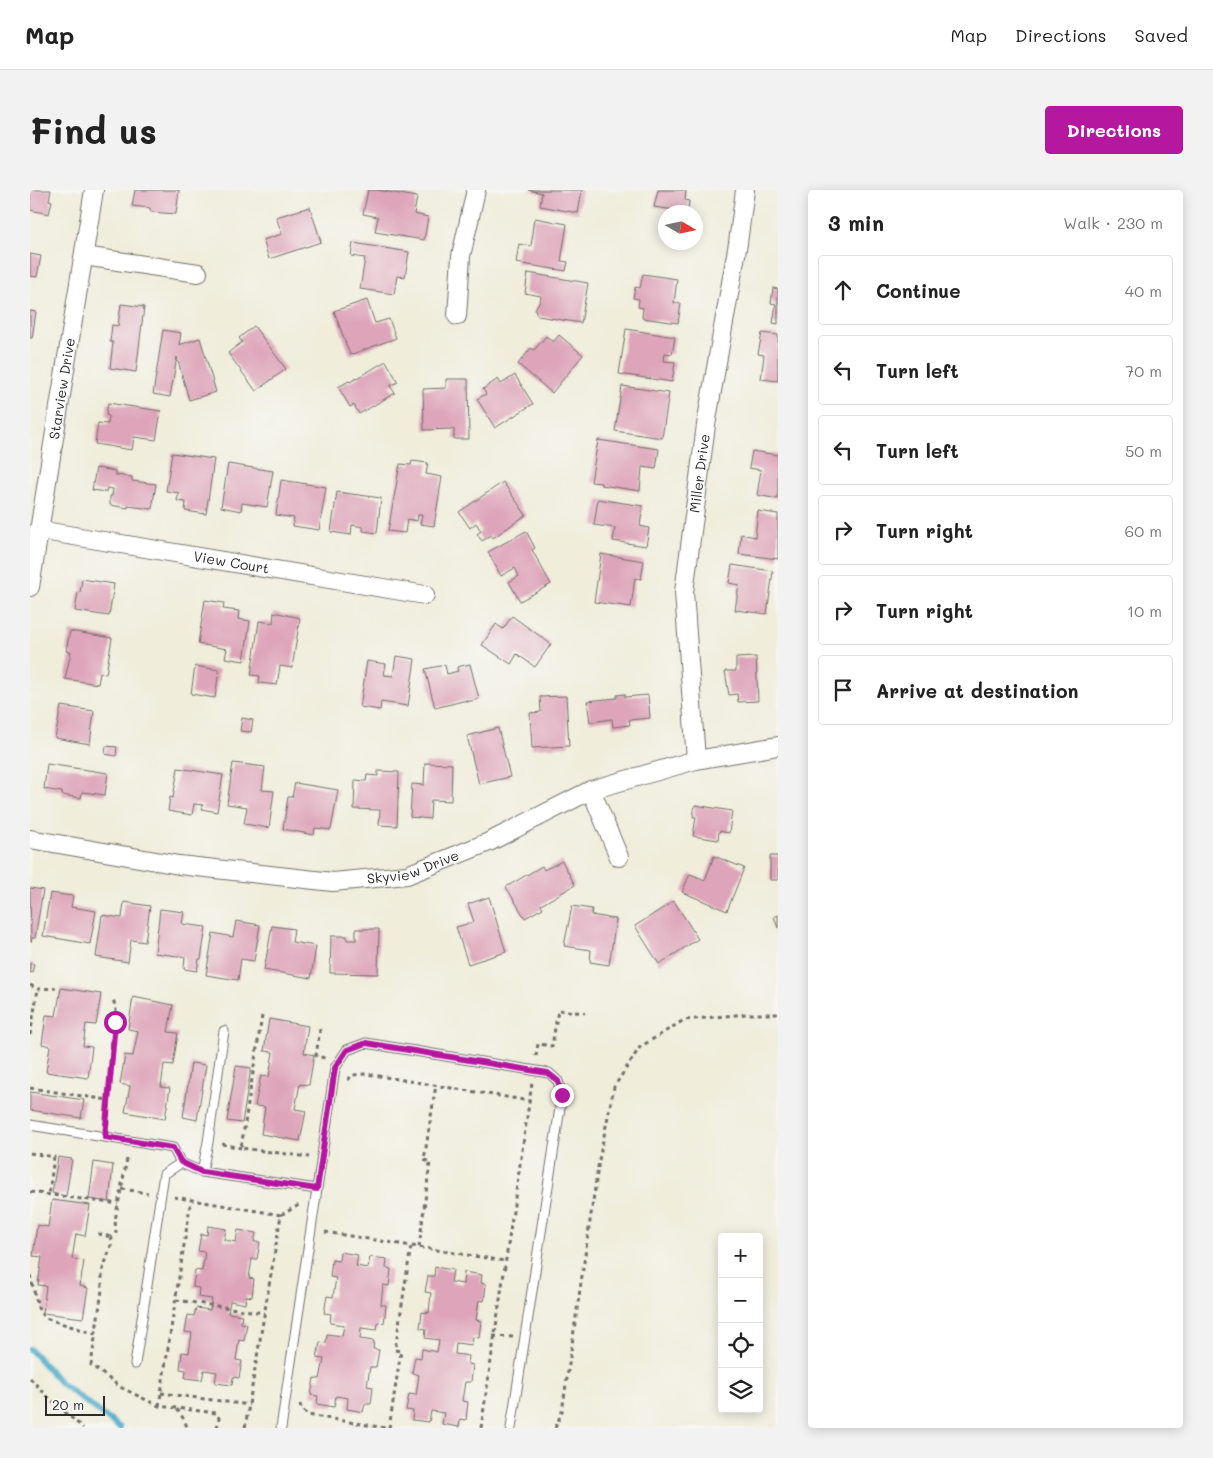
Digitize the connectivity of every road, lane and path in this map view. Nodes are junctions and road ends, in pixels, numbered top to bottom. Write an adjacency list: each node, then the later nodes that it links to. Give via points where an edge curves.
1 (94, 190): 4 (street, Starview Drive)
2 (476, 190): 6 (street, via 461,256)
3 (744, 190): 11 (street, Miller Drive, via 738,243 706,425 684,592)
4 (84, 256): 5 (street); 7 (street, Starview Drive)
5 (198, 273)
6 (457, 316)
7 (38, 530): 8 (street, Starview Drive); 9 (street, View Court)
8 (30, 587)
9 (424, 595)
10 (778, 746): 11 (street, Skyview Drive)
11 (696, 760): 12 (street, Skyview Drive)
12 (591, 790): 13 (street, Skyview Drive, via 488,842 407,874 332,882 179,865); 14 (street)
13 (30, 839)
14 (619, 857)
15 (30, 985): 17 (path)
16 (56, 988): 17 (path)
17 (38, 989): 24 (path)
18 (113, 998): 31 (path, via 116,1010)
19 (585, 1013): 25 (path, via 558,1010 552,1046 538,1044)
20 (778, 1014): 82 (path, via 684,1020 640,1047 614,1087 599,1160 562,1412)
21 (262, 1016): 36 (path)
22 (320, 1028): 26 (path, via 316,1056)
23 (224, 1030): 35 (lane)
24 (30, 1035)
25 (536, 1056)
26 (325, 1058)
27 (347, 1082): 29 (path, via 352,1075 367,1074)
28 (532, 1083): 32 (path)
29 (436, 1085): 32 (path); 58 (path, via 424,1160 430,1162)
30 (30, 1088): 31 (path)
31 (109, 1100): 34 (path)
32 (530, 1101): 59 (path)
33 (30, 1124): 34 (lane)
34 (105, 1137): 40 (lane, via 173,1148)
35 (208, 1142): 36 (path); 41 (lane)
36 (241, 1148): 38 (path)
37 (30, 1153): 45 (path, via 54,1157)
38 (311, 1157)
39 (127, 1159): 42 (path)
40 (181, 1162): 41 (lane); 66 (lane, via 164,1174)
41 (202, 1172): 43 (lane)
42 (122, 1189): 46 (path); 49 (path)
43 (317, 1189): 77 (lane); 81 (lane, via 335,1068 347,1050 366,1043 548,1073 558,1081 562,1095)
44 (30, 1192): 45 (path)
45 (49, 1194): 49 (path)
46 (149, 1194)
47 (173, 1197): 48 (path)
48 (191, 1200): 51 (path); 61 (path)
49 (118, 1204): 55 (path, via 116,1232)
50 (299, 1205): 51 (path)
51 (281, 1215): 62 (path)
52 (327, 1224): 53 (path)
53 (325, 1232): 56 (path); 57 (path)
54 (98, 1234): 55 (path)
55 (112, 1237): 63 (path, via 102,1272)
56 (324, 1241)
57 (411, 1246): 58 (path); 79 (path, via 395,1350 402,1351)
58 (419, 1247): 59 (path)
59 (505, 1261): 64 (path)
60 (30, 1275): 63 (path, via 39,1311 46,1318)
61 (176, 1300): 62 (path); 68 (path)
62 (264, 1313): 70 (path)
63 (95, 1334): 71 (path, via 91,1365 120,1387)
64 (493, 1336): 65 (path); 80 (path)
65 (513, 1338)
66 (135, 1364)
67 (30, 1378): 73 (path)
68 (161, 1393): 70 (path); 71 (path)
69 (298, 1397): 78 (path, via 301,1409 308,1416)
70 (249, 1405): 76 (path)
71 (159, 1406): 72 (path)
72 (177, 1408): 74 (path); 75 (path, via 216,1413)
73 (83, 1428)
74 (187, 1428)
75 (217, 1428)
76 (245, 1428)
77 (281, 1428)
78 (385, 1428)
79 (389, 1428)
80 (481, 1428)
81 (512, 1428)
82 (555, 1428)

